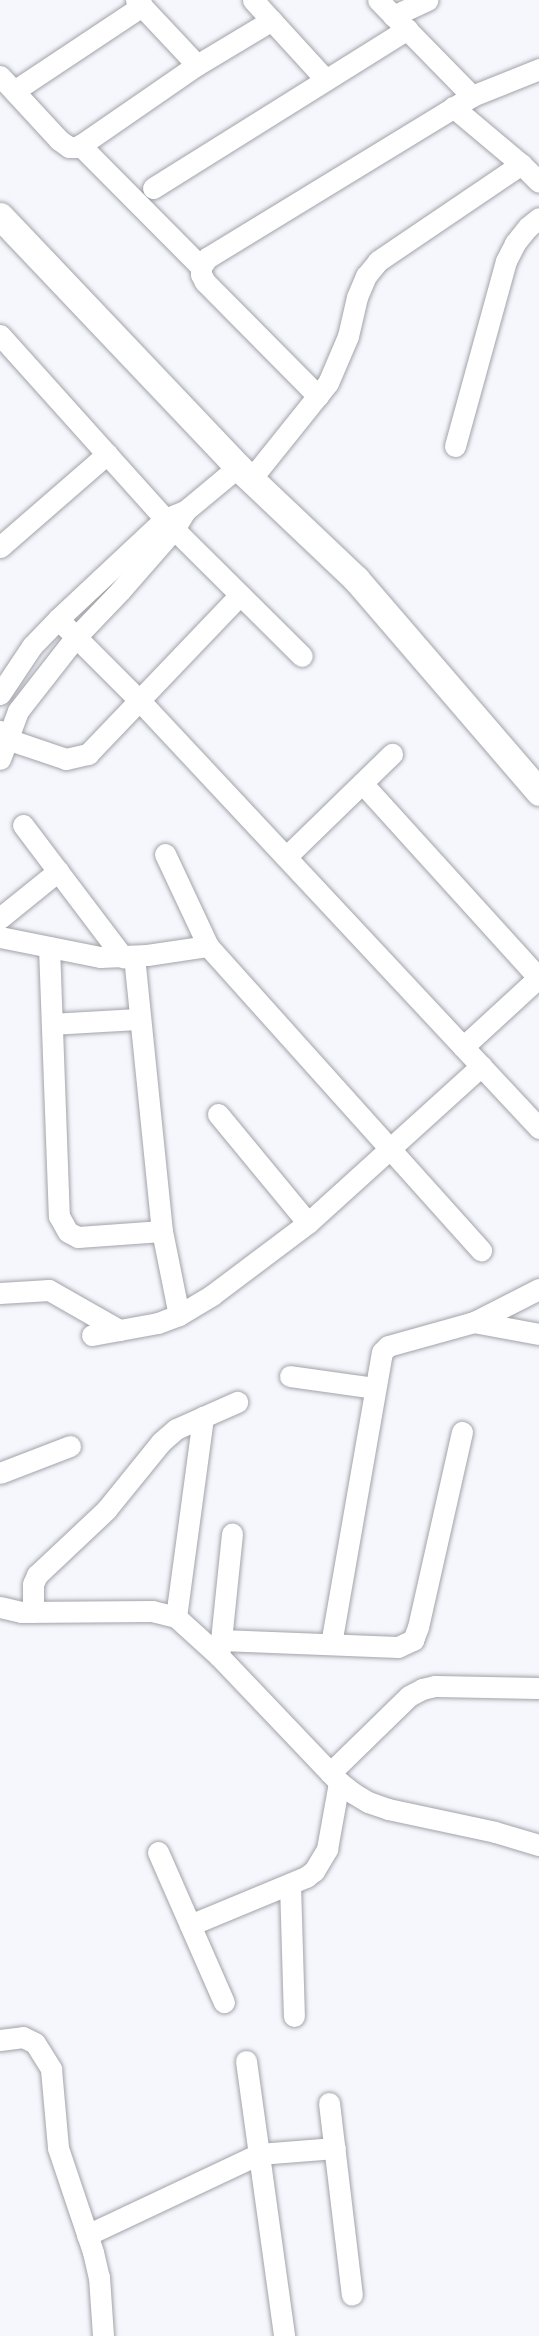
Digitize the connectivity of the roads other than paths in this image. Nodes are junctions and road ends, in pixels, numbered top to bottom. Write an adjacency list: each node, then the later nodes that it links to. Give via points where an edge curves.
1 (253, 0): 5 (street)
2 (378, 0): 6 (street)
3 (428, 0): 6 (street)
4 (139, 3): 7 (street); 10 (street)
5 (272, 20): 7 (street); 9 (street)
6 (400, 22): 9 (street); 11 (street)
7 (197, 65): 13 (street)
8 (539, 69): 11 (street)
9 (326, 80): 16 (street)
10 (7, 84): 13 (street, via 59,140 69,147)
11 (472, 96): 12 (street)
12 (453, 107): 14 (street); 19 (street, via 207,258)
13 (81, 145): 19 (street)
14 (521, 164): 15 (street); 21 (street, via 378,261 357,297 339,362)
15 (539, 183)
16 (153, 188)
17 (0, 216): 24 (street)
18 (539, 218): 22 (street, via 515,243 506,261)
19 (201, 267): 21 (street, via 205,282)
20 (0, 335): 23 (street)
21 (318, 396): 24 (street)
22 (455, 446)
23 (107, 454): 25 (street); 26 (street)
24 (244, 473): 25 (street, via 212,490); 38 (street, via 356,579)
25 (174, 520): 27 (street); 28 (street); 29 (street)
26 (4, 534)
27 (240, 595): 30 (street); 33 (street)
28 (58, 619): 29 (street); 31 (street)
29 (75, 638): 33 (street); 34 (street)
30 (302, 656)
31 (6, 673): 32 (street)
32 (0, 694)
33 (139, 700): 34 (street, via 88,754 79,758 66,759); 41 (street)
34 (4, 735): 36 (street)
35 (392, 754): 37 (street)
36 (0, 759)
37 (362, 783): 41 (street); 48 (street)
38 (539, 792)
39 (23, 825): 42 (street)
40 (165, 854): 46 (street)
41 (286, 857): 51 (street)
42 (58, 871): 43 (street); 47 (street)
43 (0, 918)
44 (0, 937): 45 (street)
45 (49, 946): 47 (street, via 100,957); 50 (street)
46 (208, 946): 47 (street); 55 (street)
47 (128, 957): 49 (street)
48 (539, 978): 51 (street)
49 (140, 1019): 50 (street); 57 (street)
50 (52, 1024): 57 (street, via 59,1216 63,1226 78,1237)
51 (463, 1047): 52 (street)
52 (481, 1066): 54 (street); 55 (street)
53 (218, 1114): 56 (street)
54 (539, 1128)
55 (390, 1149): 56 (street); 58 (street)
56 (308, 1223): 61 (street)
57 (162, 1231): 61 (street)
58 (481, 1250)
59 (539, 1289): 62 (street)
60 (0, 1293): 63 (street, via 50,1290)
61 (179, 1315): 63 (street)
62 (474, 1322): 64 (street); 67 (street, via 388,1346 382,1352)
63 (119, 1330): 65 (street)
64 (539, 1334)
65 (92, 1335)
66 (291, 1376): 67 (street)
67 (374, 1388): 77 (street)
68 (237, 1402): 69 (street)
69 (203, 1418): 75 (street, via 176,1429 161,1442 106,1510 43,1568 33,1584); 76 (street)
70 (462, 1432): 77 (street, via 413,1640 398,1647)
71 (70, 1446): 72 (street)
72 (0, 1473)
73 (232, 1534): 78 (street)
74 (0, 1607): 75 (street)
75 (33, 1612): 76 (street, via 152,1611)
76 (176, 1617): 78 (street)
77 (331, 1644): 78 (street)
78 (220, 1648): 80 (street)
79 (539, 1688): 80 (street, via 422,1689 409,1696)
80 (334, 1778): 81 (street, via 368,1802 388,1809); 83 (street, via 327,1849 322,1862 306,1877)
81 (539, 1845)
82 (158, 1852): 84 (street)
83 (290, 1884): 84 (street); 86 (street)
84 (190, 1924): 85 (street)
85 (224, 2002)
86 (294, 2016)
87 (0, 2040): 92 (street, via 23,2037 35,2043 51,2069 58,2148)
88 (246, 2061): 91 (street)
89 (329, 2103): 90 (street)
90 (334, 2148): 91 (street); 93 (street)
91 (259, 2154): 92 (street); 95 (street)
92 (87, 2235): 94 (street, via 99,2277)
93 (352, 2295)
94 (103, 2336)
95 (284, 2336)

